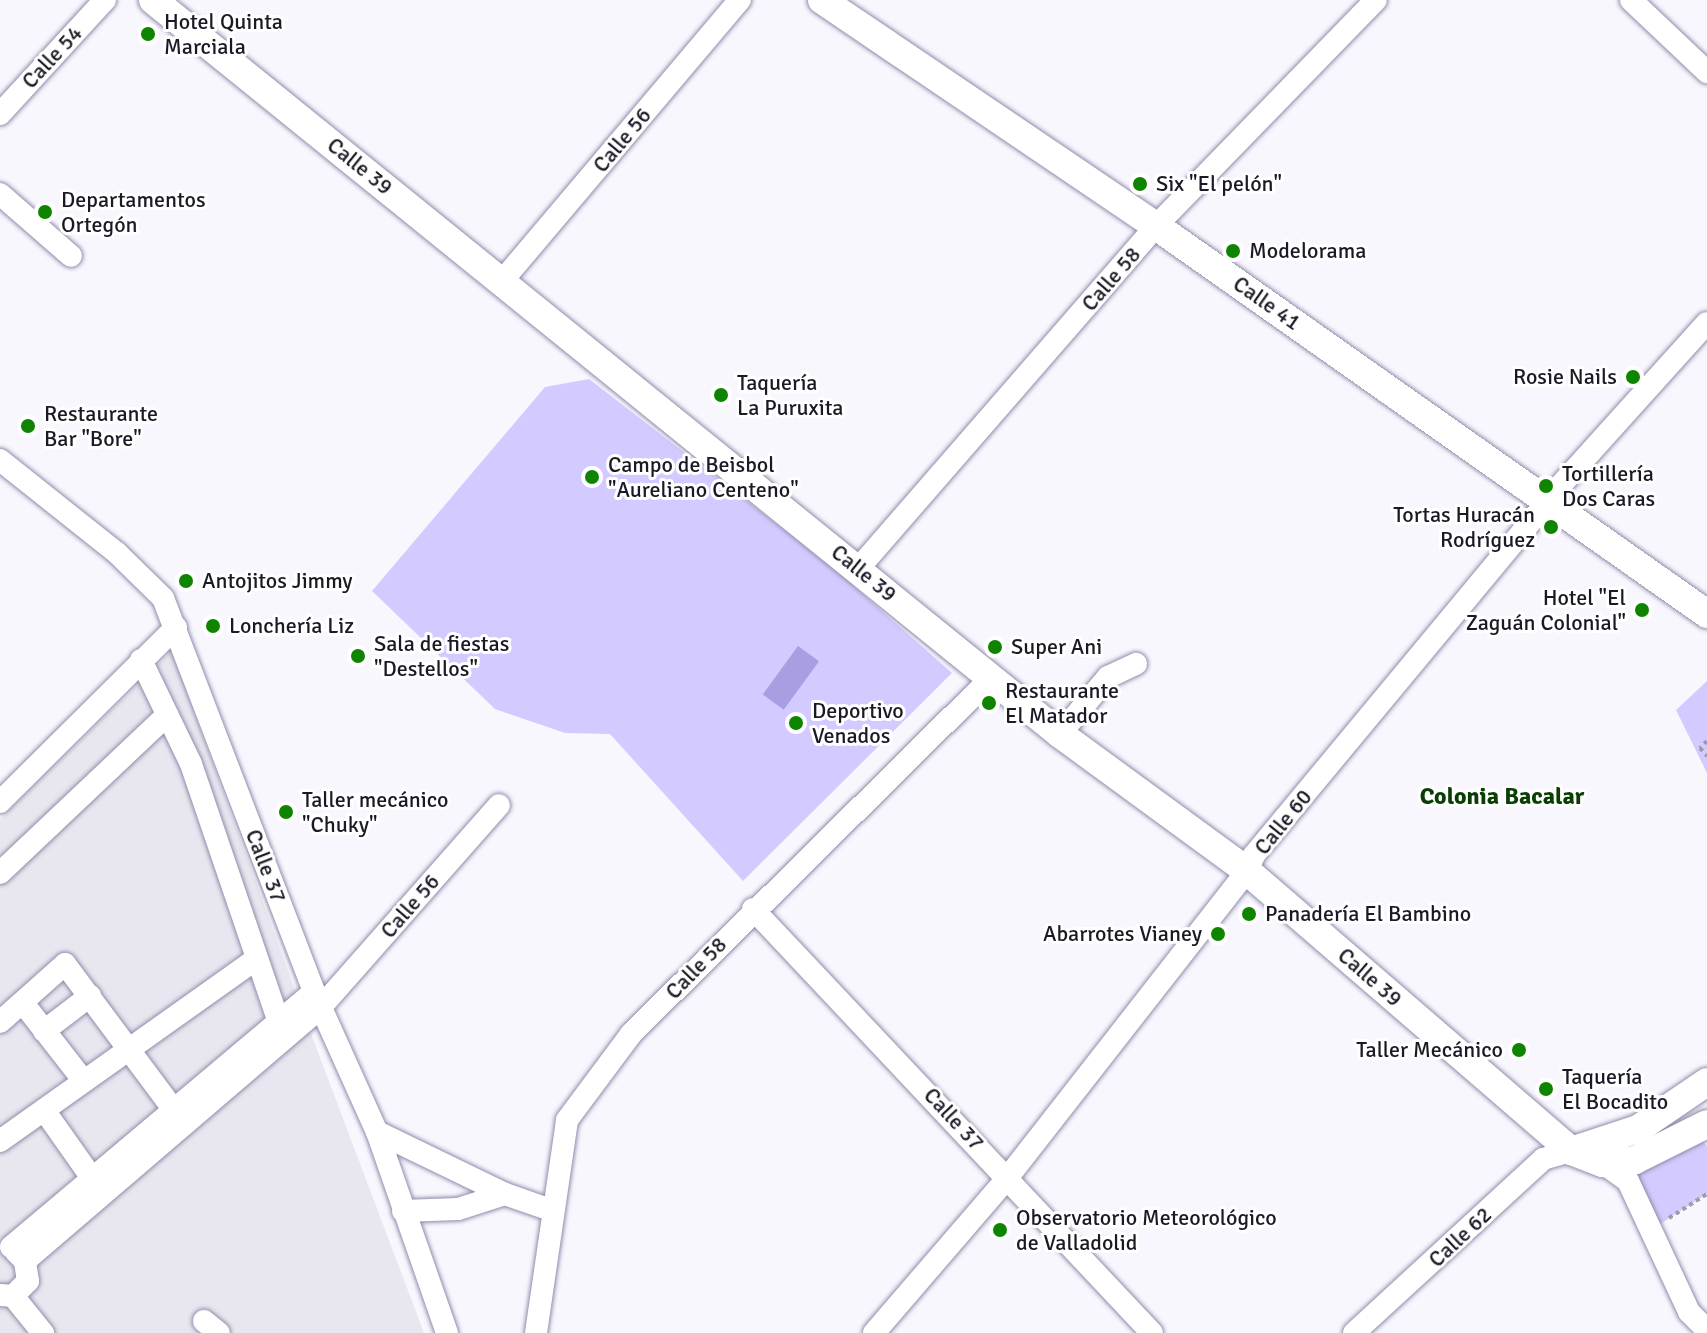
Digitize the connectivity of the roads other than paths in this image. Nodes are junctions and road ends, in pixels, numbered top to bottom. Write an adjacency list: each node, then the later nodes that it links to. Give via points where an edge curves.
1 (105, 0): 8 (street, Calle 54)
2 (153, 0): 12 (main road, Calle 39)
3 (740, 0): 12 (street, Calle 56)
4 (822, 0): 10 (main road, Calle 41)
5 (1376, 0): 10 (street, Calle 58)
6 (1631, 0): 7 (street)
7 (1707, 72)
8 (0, 114)
9 (0, 194): 11 (street)
10 (1156, 226): 15 (main road, Calle 41); 16 (street, Calle 58)
11 (71, 256)
12 (503, 280): 16 (main road, Calle 39)
13 (1707, 323): 15 (street, Calle 60)
14 (0, 460): 18 (street, Calle 37, via 117,553 163,598)
15 (1549, 501): 17 (main road, Calle 41); 26 (street, Calle 60, via 1254,855)
16 (858, 569): 21 (main road, Calle 39)
17 (1707, 614)
18 (176, 627): 19 (street); 31 (street, Calle 37)
19 (141, 660): 22 (street); 24 (street)
20 (1136, 664): 23 (street, via 1108,677)
21 (992, 677): 23 (main road, Calle 39); 28 (street, Calle 58)
22 (167, 715): 27 (street); 29 (street, via 191,764)
23 (1060, 734): 26 (main road, Calle 39)
24 (0, 802)
25 (499, 805): 31 (street, Calle 56)
26 (1247, 871): 44 (main road, Calle 39); 45 (street, Calle 60)
27 (0, 873)
28 (753, 909): 45 (street, Calle 37); 48 (street, Calle 58, via 631,1034 567,1120)
29 (255, 960): 34 (street); 36 (street)
30 (90, 996): 32 (street, via 65,964); 35 (street); 36 (street)
31 (318, 999): 34 (street); 42 (street, Calle 37); 50 (street)
32 (23, 1003): 33 (street); 35 (street)
33 (0, 1022)
34 (279, 1022): 40 (street)
35 (44, 1031): 37 (street)
36 (127, 1046): 37 (street); 40 (street)
37 (83, 1080): 39 (street)
38 (1707, 1082): 44 (main road, via 1638,1129)
39 (44, 1110): 43 (street); 46 (street)
40 (174, 1110): 46 (street)
41 (1707, 1124): 44 (main road, via 1635,1160)
42 (377, 1132): 47 (street); 49 (street, Calle 37)
43 (0, 1141)
44 (1590, 1152): 52 (street, Calle 39, via 1628,1181 1689,1312); 58 (street, Calle 62, via 1543,1159)
45 (1008, 1177): 56 (street, Calle 60); 57 (street, Calle 37)
46 (92, 1178): 50 (street)
47 (505, 1194): 48 (street); 49 (street, via 458,1209)
48 (551, 1210): 55 (street, Calle 58)
49 (403, 1211): 54 (street, Calle 37)
50 (8, 1250): 51 (street, via 28,1281)
51 (7, 1296): 53 (street)
52 (1707, 1330)
53 (43, 1333)
54 (447, 1333)
55 (536, 1333)
56 (874, 1333)
57 (1152, 1333)
58 (1354, 1333)

